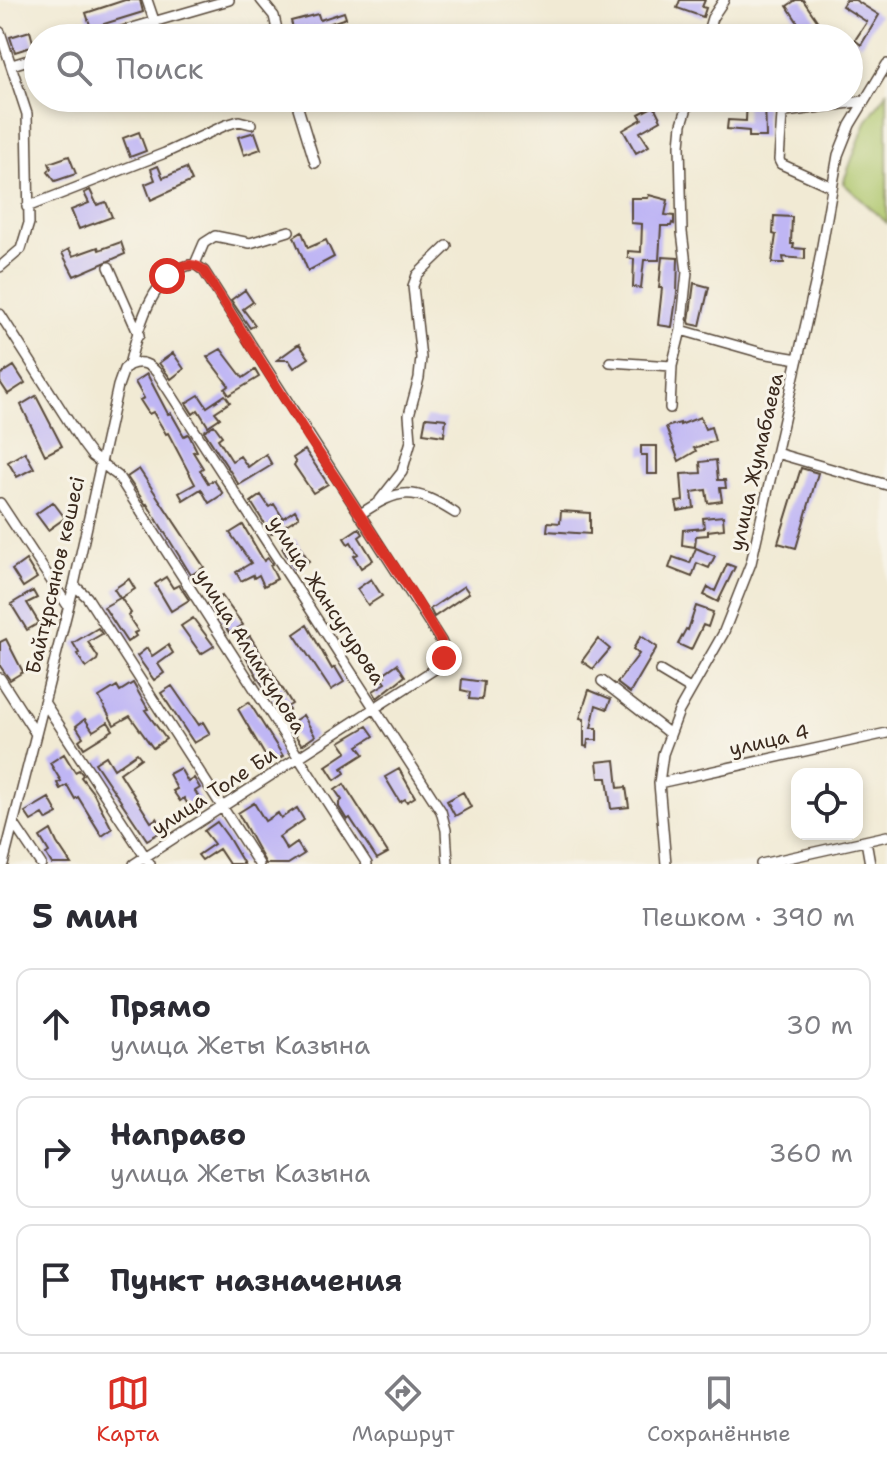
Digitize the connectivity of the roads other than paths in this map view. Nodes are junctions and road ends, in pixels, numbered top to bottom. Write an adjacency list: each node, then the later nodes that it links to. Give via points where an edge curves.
1 (147, 0): 5 (street)
2 (229, 0): 5 (street)
3 (261, 0): 8 (street)
4 (724, 0): 9 (street)
5 (155, 20): 6 (street); 7 (street)
6 (142, 24)
7 (156, 24)
8 (276, 24)
9 (710, 24)
10 (0, 32): 13 (street)
11 (24, 61): 13 (street)
12 (887, 64): 14 (street, улица Жумабаева)
13 (12, 65): 15 (street)
14 (864, 101)
15 (24, 104)
16 (26, 112): 24 (street)
17 (299, 112): 22 (street)
18 (686, 112): 31 (street, via 680,145 687,272)
19 (786, 112): 23 (street, via 781,164)
20 (859, 112): 23 (street, улица Жумабаева)
21 (251, 124): 24 (street, via 226,125)
22 (315, 163)
23 (830, 186): 33 (street, улица Жумабаева)
24 (27, 207): 28 (street, via 24,243)
25 (289, 231): 27 (street, Байтұрсынов көшесі, via 250,243 215,236 204,243)
26 (447, 246): 41 (street, via 417,275 413,286 421,358 409,415 411,441 402,472)
27 (195, 264): 32 (street, Байтұрсынов көшесі, via 175,270 157,288); 44 (street)
28 (0, 267)
29 (109, 267): 32 (street)
30 (0, 314): 39 (street, улица Алимкулова)
31 (681, 330): 33 (street); 36 (street)
32 (139, 335): 35 (street, Байтұрсынов көшесі)
33 (798, 359): 38 (street, улица Жумабаева)
34 (610, 362): 36 (street)
35 (129, 365): 39 (street, Байтұрсынов көшесі, via 118,386); 52 (street, улица Жансугурова, via 151,365)
36 (672, 366): 37 (street)
37 (670, 408)
38 (776, 453): 40 (street); 50 (street, улица Жумабаева, via 740,595)
39 (100, 463): 45 (street, Байтұрсынов көшесі); 56 (street, улица Алимкулова, via 126,488)
40 (887, 485)
41 (380, 500): 43 (street, via 404,492 418,494); 44 (street)
42 (0, 503): 46 (street)
43 (455, 513)
44 (359, 515): 52 (street, улица Толе Би, via 441,641 444,658 441,665)
45 (74, 585): 46 (street, Байтұрсынов көшесі); 58 (street, via 87,597)
46 (68, 606): 51 (street, Байтұрсынов көшесі)
47 (660, 671): 50 (street)
48 (0, 678): 54 (street)
49 (602, 681): 55 (street)
50 (690, 689): 55 (street, улица Жумабаева)
51 (44, 702): 54 (street, Байтұрсынов көшесі); 63 (street)
52 (374, 707): 56 (street, улица Толе Би); 68 (street, улица Жансугурова, via 441,811)
53 (887, 733): 57 (street, улица 4)
54 (36, 734): 59 (street, Байтұрсынов көшесі)
55 (670, 734): 57 (street, улица Жумабаева)
56 (297, 758): 58 (street, улица Толе Би); 67 (street, улица Алимкулова)
57 (659, 783): 69 (street, улица Жумабаева)
58 (223, 808): 63 (street, улица Толе Би); 66 (street)
59 (14, 824): 62 (street, Байтұрсынов көшесі); 64 (street)
60 (887, 836): 61 (street)
61 (866, 841): 70 (street); 71 (street)
62 (3, 854)
63 (148, 860): 65 (street, улица Толе Би)
64 (41, 864)
65 (134, 864)
66 (259, 864)
67 (367, 864)
68 (448, 864)
69 (666, 864)
70 (761, 864)
71 (870, 864)

